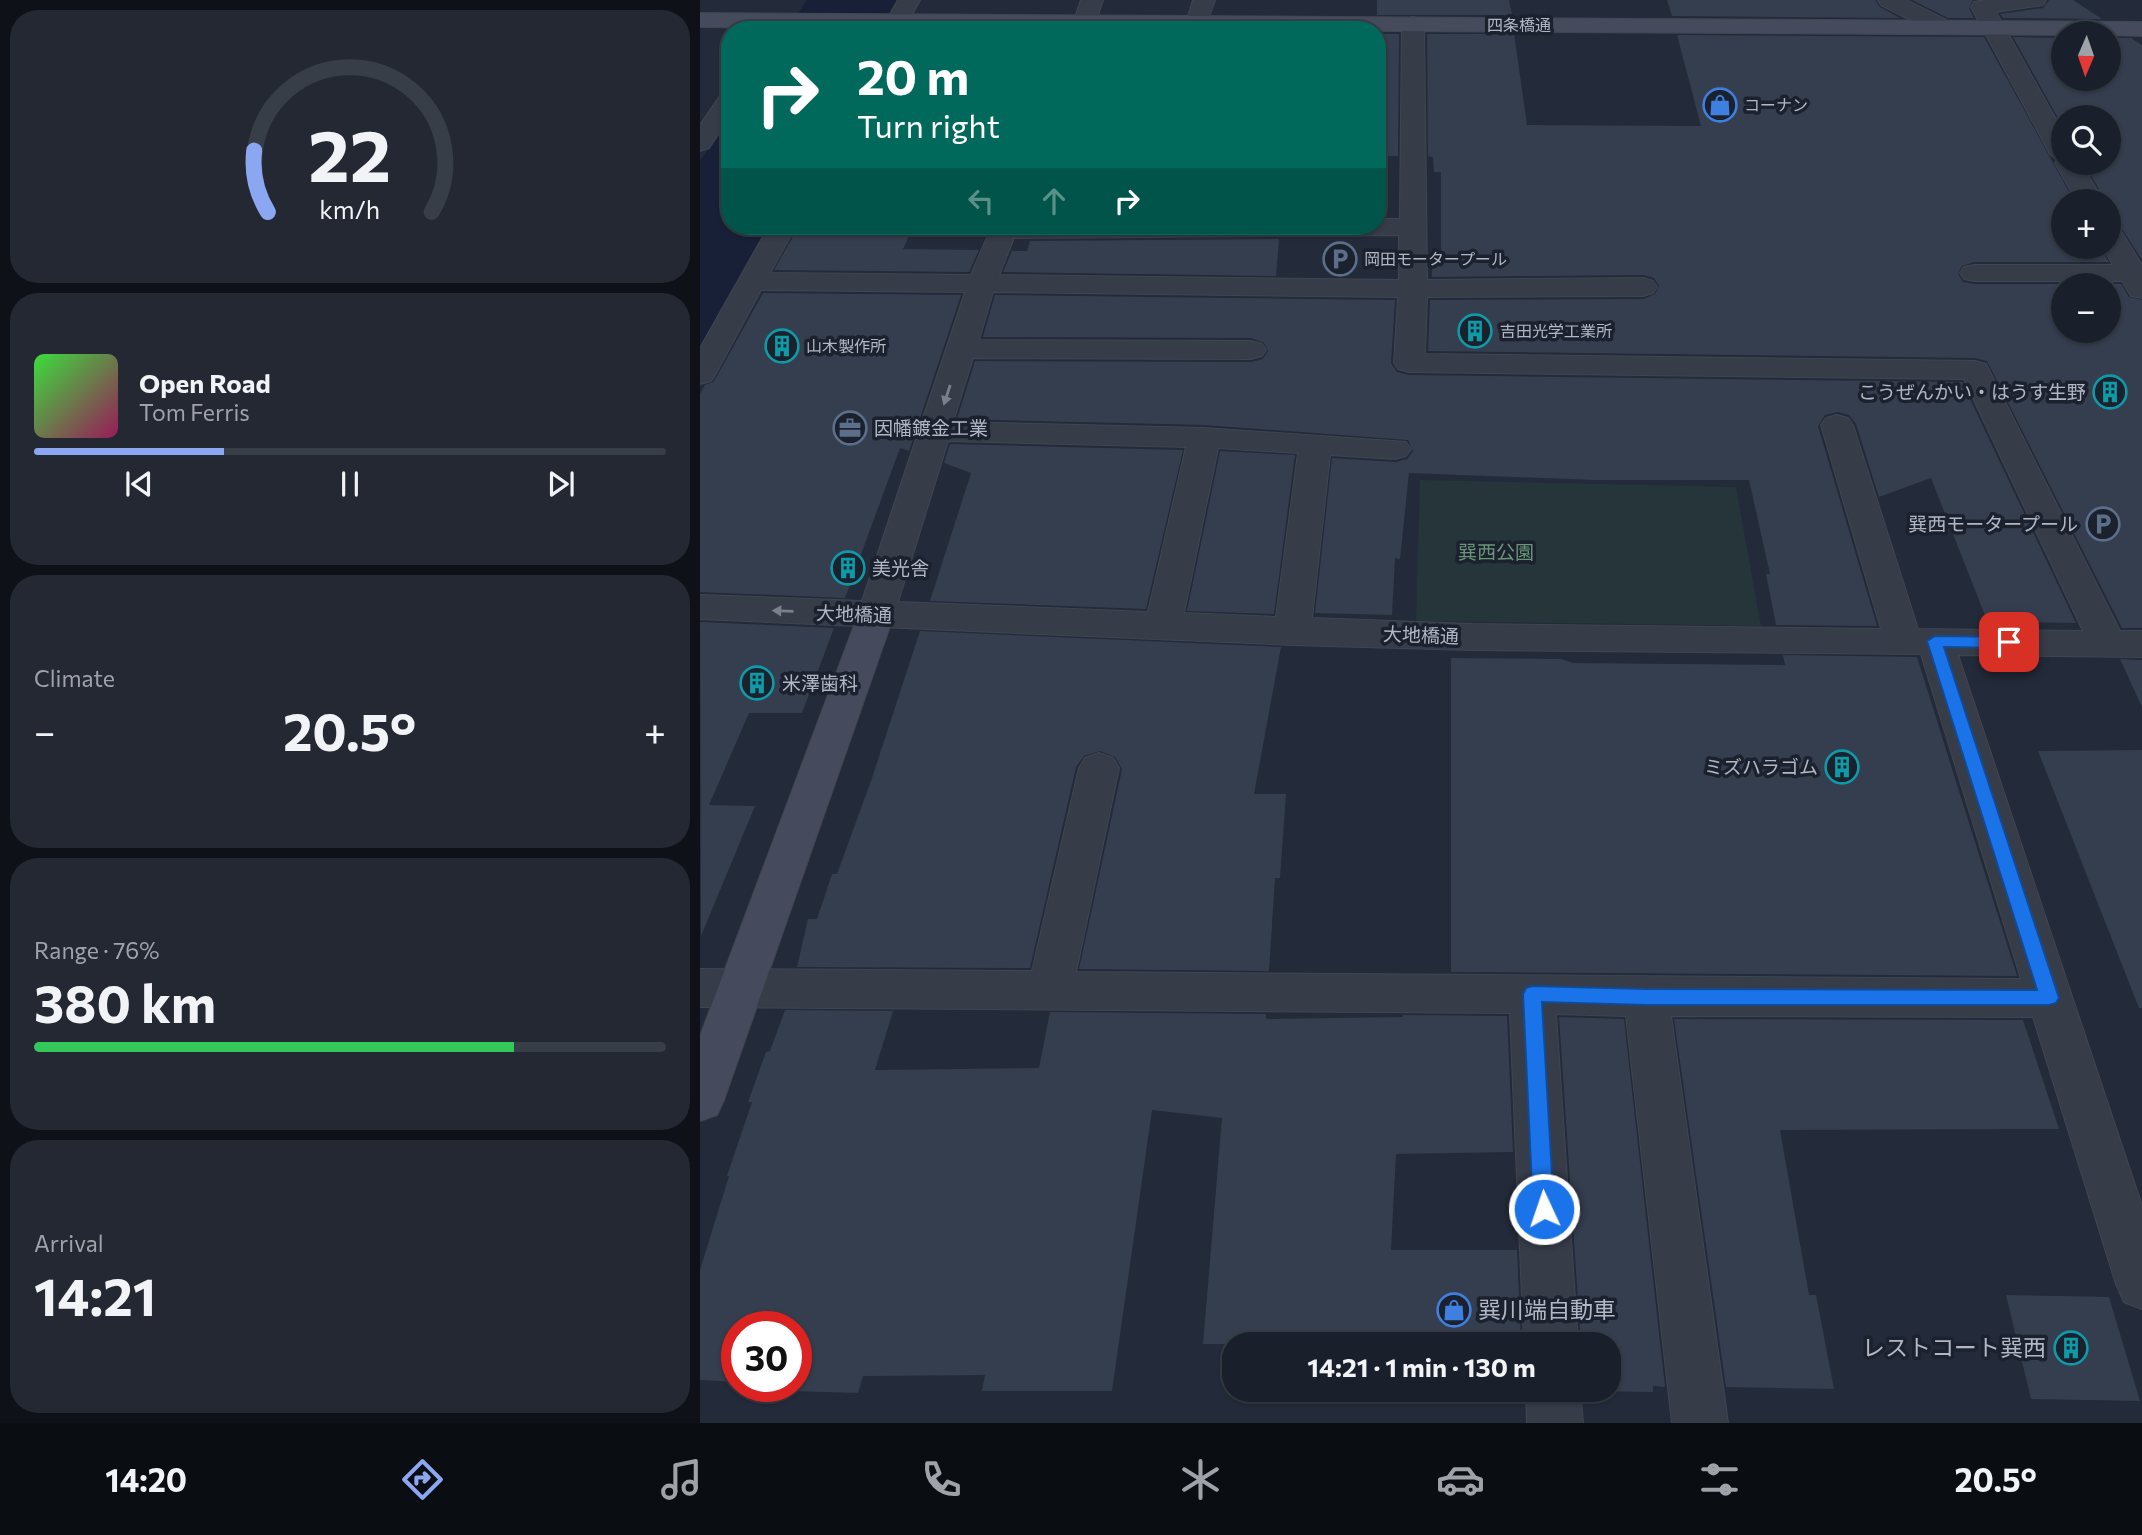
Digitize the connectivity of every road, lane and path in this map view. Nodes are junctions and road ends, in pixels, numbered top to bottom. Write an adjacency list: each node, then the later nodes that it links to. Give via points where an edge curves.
1 (909, 0): 9 (street)
2 (1091, 0): 10 (street)
3 (1204, 0): 11 (street)
4 (1392, 0): 13 (street)
5 (1889, 0): 14 (street)
6 (2035, 0): 15 (street, via 1982,7)
7 (700, 20): 8 (street)
8 (721, 21)
9 (897, 21)
10 (1085, 21)
11 (1198, 21)
12 (1386, 24): 13 (street, 四条橋通)
13 (1403, 24): 14 (street, 四条橋通); 21 (street)
14 (1942, 27): 15 (street, 四条橋通)
15 (1993, 27): 16 (street, 四条橋通); 19 (street)
16 (2142, 29)
17 (721, 109): 18 (street)
18 (704, 131)
19 (2051, 132)
20 (1386, 227): 21 (street)
21 (1413, 227): 30 (street)
22 (777, 235): 27 (street)
23 (1001, 235): 28 (street)
24 (2121, 253): 26 (street)
25 (1974, 273): 26 (street)
26 (2138, 279)
27 (751, 281): 28 (street); 33 (street)
28 (982, 283): 30 (street); 31 (street)
29 (1643, 286): 30 (street)
30 (1413, 289): 44 (street, via 1409,363 1975,370)
31 (961, 349): 32 (street); 35 (street, one-way to 35)
32 (1251, 350)
33 (700, 376)
34 (1837, 425): 43 (street)
35 (935, 431): 36 (street); 40 (street)
36 (1204, 438): 37 (street); 41 (street)
37 (1315, 445): 38 (street); 42 (street)
38 (1395, 449)
39 (700, 607): 40 (street, 大地橋通, one-way to 39)
40 (876, 615): 41 (street, 大地橋通); 46 (street)
41 (1163, 627): 42 (street, 大地橋通)
42 (1292, 632): 43 (street, 大地橋通)
43 (1919, 641): 44 (street, 大地橋通); 50 (street)
44 (2125, 644)
45 (1099, 768): 47 (street)
46 (720, 988): 47 (street); 51 (street)
47 (1050, 990): 48 (street)
48 (1532, 994): 49 (street); 53 (street)
49 (1646, 997): 50 (street); 56 (street)
50 (2049, 998): 52 (street)
51 (700, 1100)
52 (2142, 1284)
53 (1549, 1332)
54 (1554, 1402): 55 (street)
55 (1555, 1423)
56 (1700, 1423)

